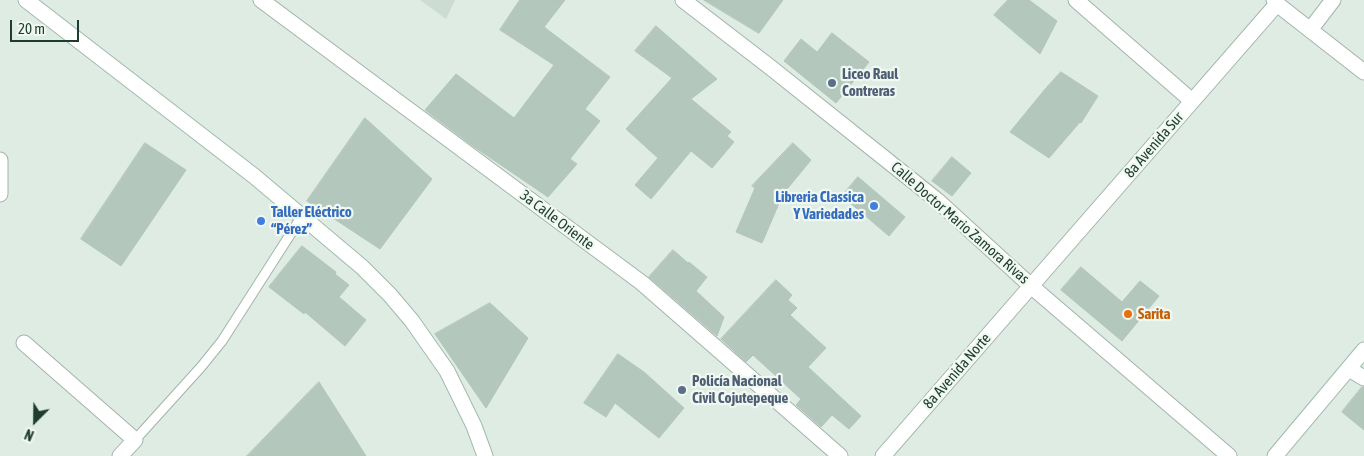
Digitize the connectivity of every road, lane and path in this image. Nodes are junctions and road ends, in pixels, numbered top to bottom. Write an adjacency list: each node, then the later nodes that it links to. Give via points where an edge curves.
1 (26, 0): 12 (street)
2 (261, 0): 21 (street, 3a Calle Oriente, via 642,283)
3 (682, 0): 13 (street, Calle Doctor Mario Zamora Rivas, via 938,201)
4 (1076, 0): 9 (street)
5 (1333, 0): 7 (street)
6 (1275, 2): 7 (street); 9 (street, 8a Avenida Sur)
7 (1310, 30): 8 (street)
8 (1364, 72)
9 (1192, 101): 13 (street, 8a Avenida Sur)
10 (0, 160): 11 (street)
11 (0, 194)
12 (302, 216): 18 (lane, via 222,341); 20 (street, via 362,267 412,321 447,371)
13 (1031, 286): 22 (street, 8a Avenida Norte); 23 (street, Calle Doctor Mario Zamora Rivas)
14 (24, 343): 18 (street)
15 (1364, 350): 16 (street)
16 (1349, 369): 17 (street); 24 (street)
17 (1364, 378)
18 (135, 440): 19 (street)
19 (120, 456)
20 (485, 456)
21 (840, 456)
22 (883, 456)
23 (1229, 456)
24 (1275, 456)

